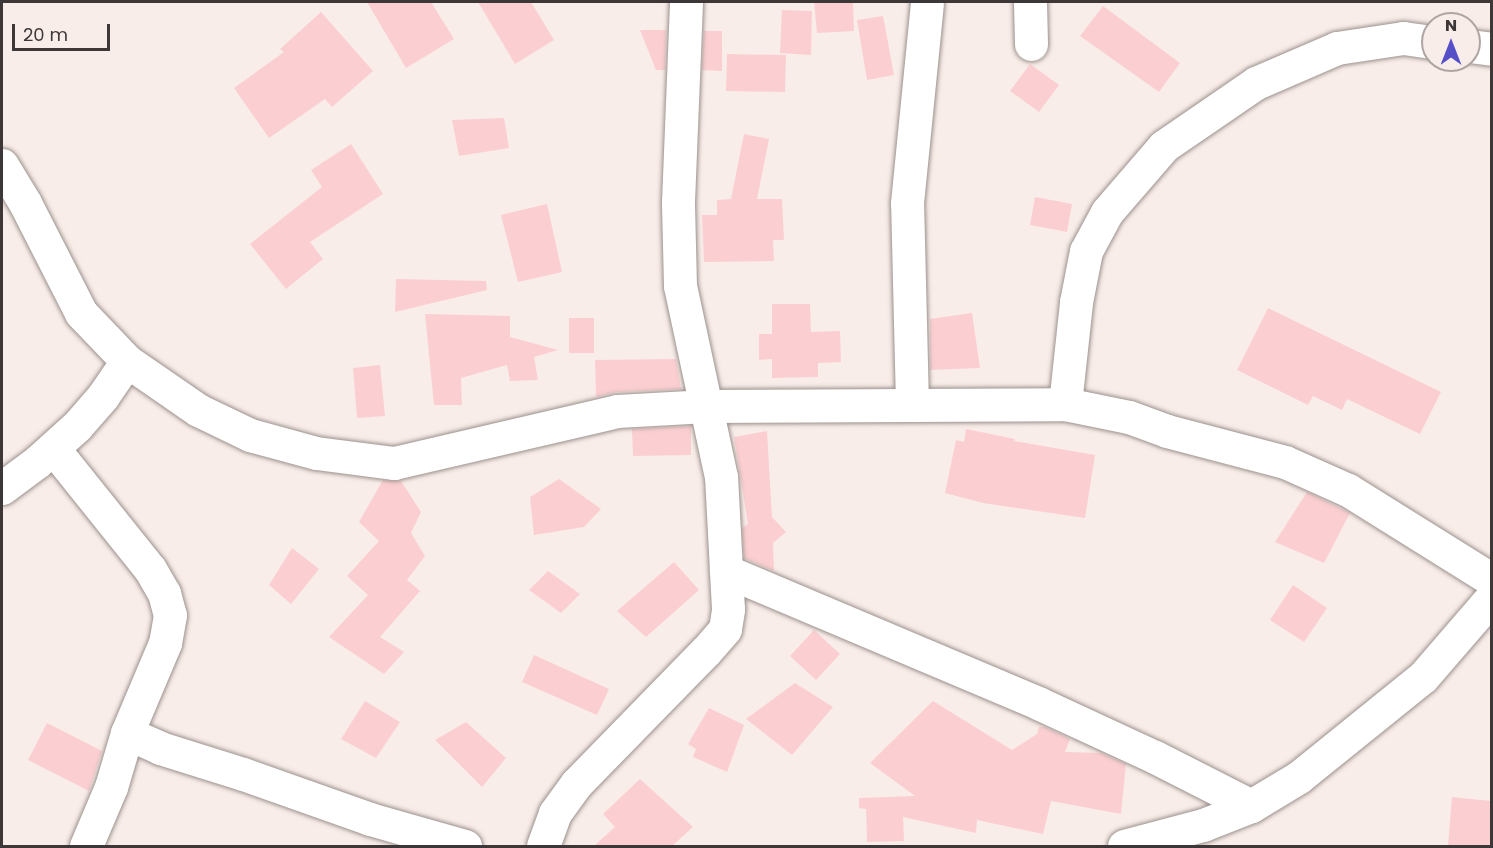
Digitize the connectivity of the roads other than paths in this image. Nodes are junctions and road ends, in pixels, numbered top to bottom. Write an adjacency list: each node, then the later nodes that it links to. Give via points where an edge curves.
1 (686, 2): 10 (street, via 678,202 680,286)
2 (1030, 2): 5 (street)
3 (927, 4): 8 (street, via 907,203)
4 (1421, 40): 9 (street, via 1403,38 1337,48 1256,83 1164,146 1107,212 1086,251)
5 (1031, 44)
6 (2, 165): 7 (street, via 26,203 81,313)
7 (127, 362): 10 (street, via 198,410 250,435 316,453 394,463 617,411); 11 (street, via 97,404)
8 (912, 404): 9 (street); 10 (street)
9 (1065, 404): 14 (street, via 1129,417 1285,462 1348,490)
10 (707, 406): 13 (street, via 721,477)
11 (52, 448): 12 (street); 16 (street, via 150,569 169,607 165,643)
12 (2, 488)
13 (726, 571): 17 (street, via 1038,703 1155,756); 20 (street, via 725,629 576,784 555,813)
14 (1491, 580)
15 (1491, 597): 17 (street, via 1423,677 1299,777)
16 (127, 733): 18 (street, via 111,787); 19 (street, via 179,755 370,819)
17 (1251, 806): 21 (street, via 1203,825)
18 (86, 846)
19 (465, 846)
20 (543, 846)
21 (1124, 846)

